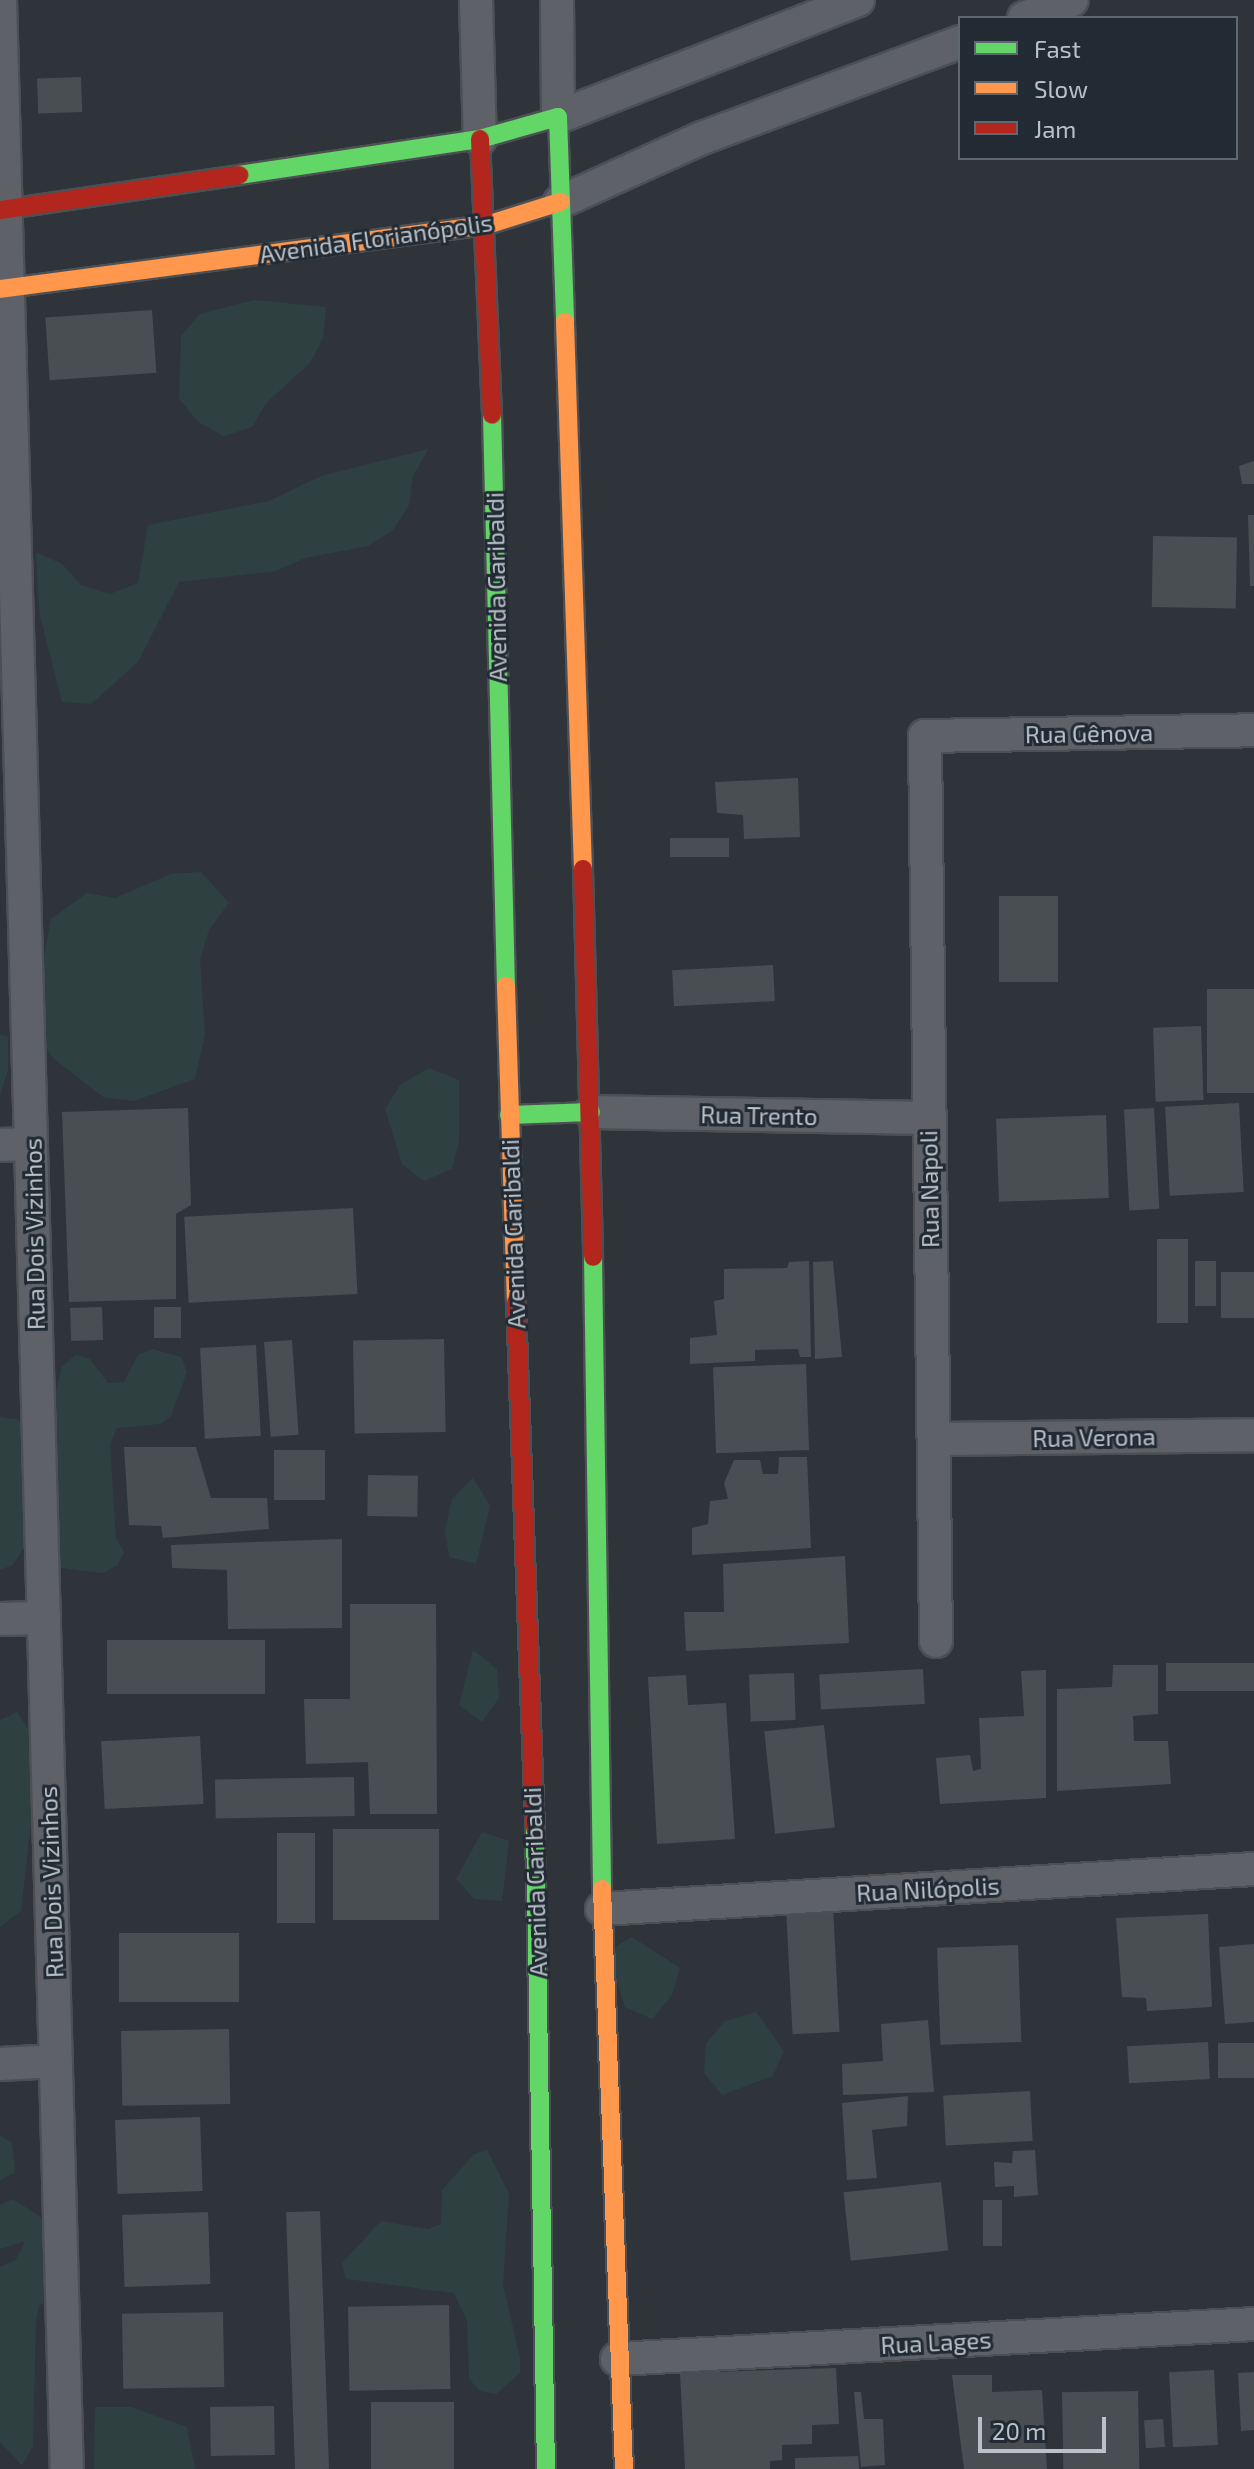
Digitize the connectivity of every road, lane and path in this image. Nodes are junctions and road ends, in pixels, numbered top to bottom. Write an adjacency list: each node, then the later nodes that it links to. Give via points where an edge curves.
1 (0, 0): 11 (street, Rua Dois Vizinhos)
2 (476, 0): 9 (street, Avenida Garibaldi)
3 (557, 0): 8 (street)
4 (858, 0): 8 (street)
5 (1072, 0): 6 (street)
6 (1029, 16)
7 (958, 43): 10 (street, Avenida Florianópolis, via 702,138)
8 (558, 117): 9 (street); 10 (street)
9 (480, 139): 11 (street); 12 (street, Avenida Garibaldi)
10 (560, 202): 12 (street, Avenida Florianópolis); 16 (street)
11 (3, 210): 13 (street, Rua Dois Vizinhos)
12 (487, 225): 13 (street, Avenida Florianópolis); 17 (street, Avenida Garibaldi)
13 (4, 288): 19 (street, Rua Dois Vizinhos)
14 (1254, 730): 15 (street, Rua Gênova)
15 (925, 736): 18 (street, Rua Napoli)
16 (591, 1112): 17 (street); 18 (street, Rua Trento); 25 (street)
17 (509, 1115): 26 (street, Avenida Garibaldi)
18 (928, 1118): 21 (street, Rua Napoli)
19 (16, 1144): 22 (street, Rua Dois Vizinhos)
20 (1254, 1435): 21 (street, Rua Verona)
21 (934, 1439): 24 (street, Rua Napoli)
22 (44, 1618): 23 (street); 29 (street, Rua Dois Vizinhos)
23 (0, 1619)
24 (936, 1641)
25 (601, 1800): 26 (street); 28 (street)
26 (533, 1802): 34 (street, Avenida Garibaldi, via 544,1914)
27 (1254, 1869): 28 (street, Rua Nilópolis)
28 (589, 1910): 32 (street)
29 (56, 2061): 30 (street); 33 (street, Rua Dois Vizinhos)
30 (0, 2064)
31 (1254, 2324): 32 (street, Rua Lages)
32 (617, 2359): 35 (street)
33 (67, 2469)
34 (546, 2469)
35 (624, 2469)

